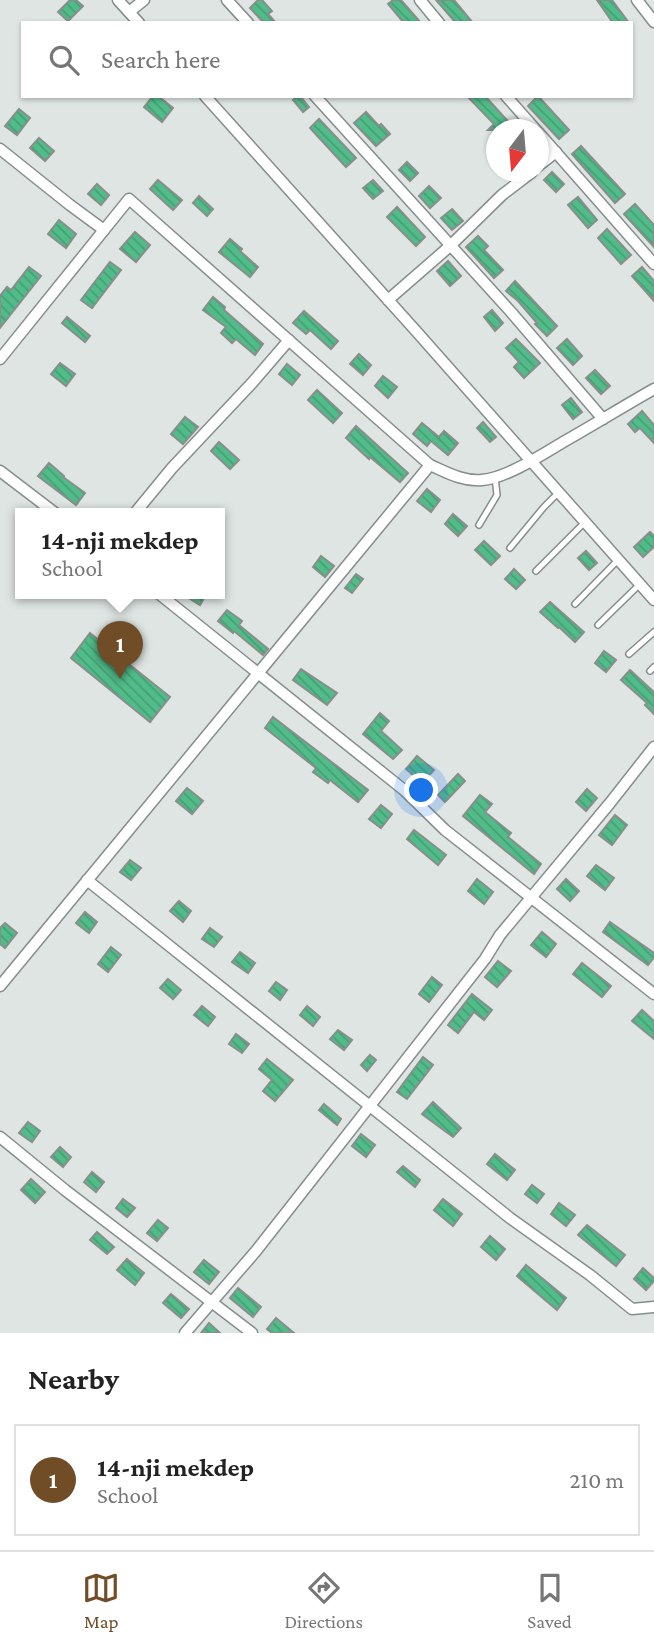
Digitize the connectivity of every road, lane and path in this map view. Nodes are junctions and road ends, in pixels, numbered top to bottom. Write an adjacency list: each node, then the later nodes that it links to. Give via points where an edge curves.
1 (118, 0): 6 (street)
2 (144, 0): 6 (street)
3 (227, 0): 8 (street)
4 (420, 0): 9 (street)
5 (637, 0): 10 (street)
6 (129, 12): 7 (street)
7 (137, 21)
8 (246, 21)
9 (437, 21)
10 (654, 22)
11 (207, 98): 23 (street)
12 (317, 98): 21 (street)
13 (508, 98): 14 (street)
14 (526, 119)
15 (549, 144): 17 (street)
16 (0, 149): 20 (street)
17 (556, 152): 18 (street); 22 (street)
18 (549, 157)
19 (519, 182): 21 (street)
20 (104, 230): 24 (street, via 129,199); 25 (street)
21 (450, 246): 23 (street); 27 (street)
22 (654, 264)
23 (388, 300): 28 (street)
24 (289, 340): 29 (street); 34 (street)
25 (0, 359)
26 (654, 389): 27 (street)
27 (603, 419): 28 (street)
28 (531, 461): 31 (street); 32 (street)
29 (430, 465): 31 (street, via 470,480); 47 (street)
30 (0, 471): 33 (street)
31 (495, 477): 36 (lane, via 497,495)
32 (559, 492): 35 (street); 37 (lane)
33 (48, 508)
34 (139, 508)
35 (585, 522): 38 (street); 39 (lane)
36 (479, 525)
37 (510, 548)
38 (618, 559): 40 (street); 43 (lane)
39 (536, 571)
40 (640, 584): 42 (street); 44 (lane)
41 (165, 599): 47 (street)
42 (654, 600)
43 (575, 604)
44 (598, 625)
45 (654, 632): 46 (lane)
46 (629, 654)
47 (258, 674): 49 (street); 50 (street)
48 (654, 747): 50 (street)
49 (87, 880): 51 (street); 53 (street)
50 (531, 897): 52 (street); 53 (street)
51 (0, 986)
52 (654, 994)
53 (370, 1106): 55 (street); 56 (street, via 632,1309)
54 (0, 1137): 55 (street)
55 (212, 1301): 57 (street); 58 (street)
56 (654, 1307)
57 (185, 1333)
58 (252, 1333)

